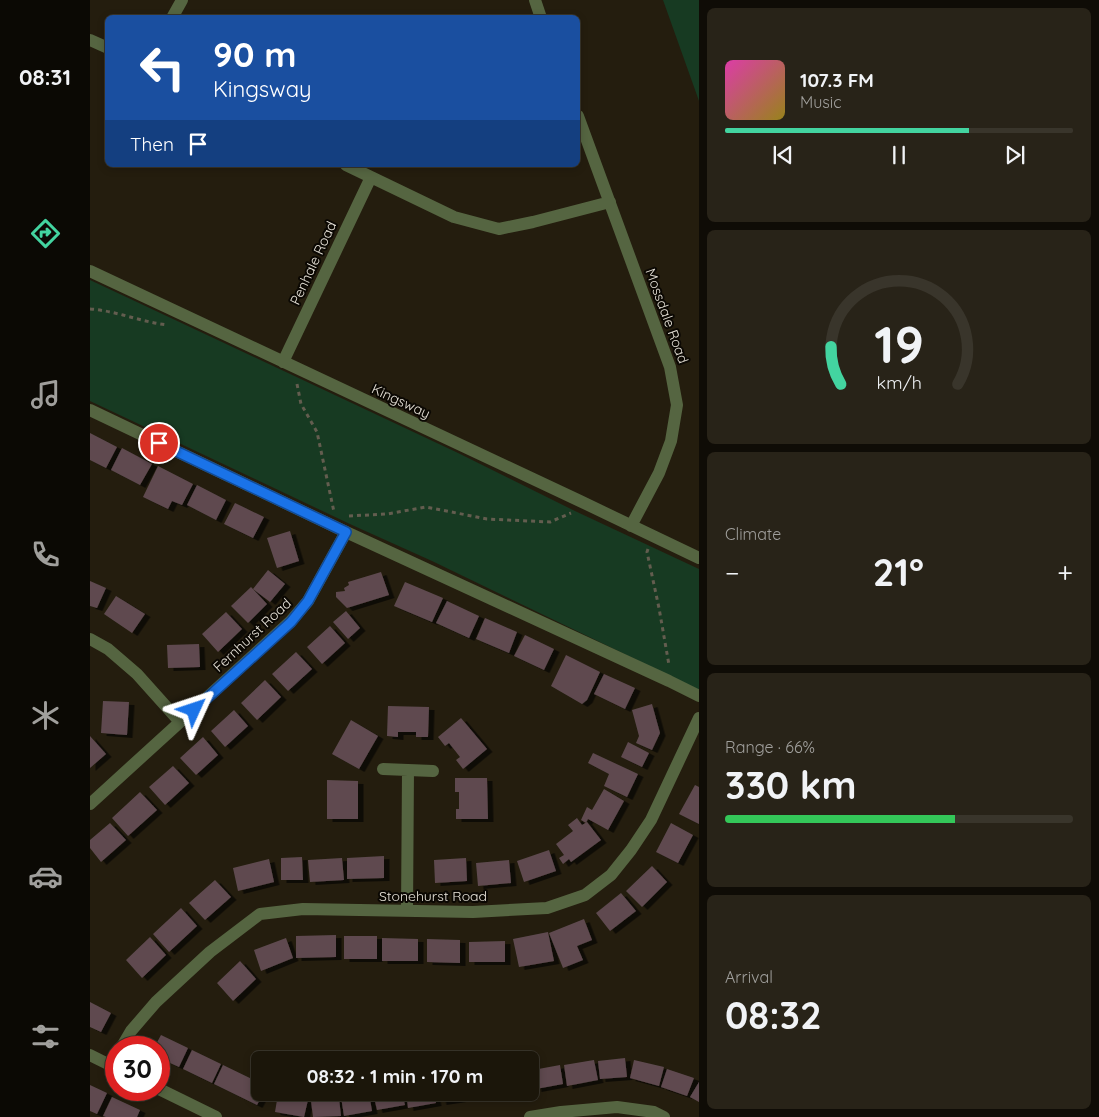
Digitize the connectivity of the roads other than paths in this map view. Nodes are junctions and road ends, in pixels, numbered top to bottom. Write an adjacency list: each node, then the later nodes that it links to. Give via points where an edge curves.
1 (182, 0): 3 (street)
2 (535, 0): 4 (street)
3 (174, 15)
4 (540, 15)
5 (90, 40): 6 (street)
6 (105, 47)
7 (580, 121): 10 (street, Mossdale Road)
8 (350, 167): 9 (street)
9 (371, 177): 10 (street, via 454,217 499,229); 12 (street, Penhale Road)
10 (610, 202): 14 (street, Mossdale Road, via 670,367 677,405 671,441 659,473)
11 (90, 271): 12 (street, Kingsway)
12 (283, 362): 14 (street, Kingsway)
13 (90, 410): 15 (street, via 334,521)
14 (631, 526): 16 (street, Kingsway)
15 (346, 532): 18 (street); 20 (street, Fernhurst Road, via 308,601 291,622)
16 (699, 558)
17 (90, 638): 20 (street, via 137,674)
18 (699, 696)
19 (699, 718): 25 (street, Stonehurst Road, via 650,820 631,850 611,875 585,894 547,908)
20 (180, 722): 24 (street, Fernhurst Road)
21 (383, 769): 22 (street)
22 (408, 770): 23 (street); 25 (street)
23 (432, 771)
24 (90, 804)
25 (407, 911): 26 (street, Stonehurst Road, via 303,909 260,914 210,952 156,1002)
26 (129, 1036)
27 (90, 1055): 28 (street)
28 (105, 1059)
29 (170, 1094): 30 (street)
30 (216, 1117)
31 (530, 1117): 32 (street, via 617,1107 654,1112)
32 (664, 1117)

